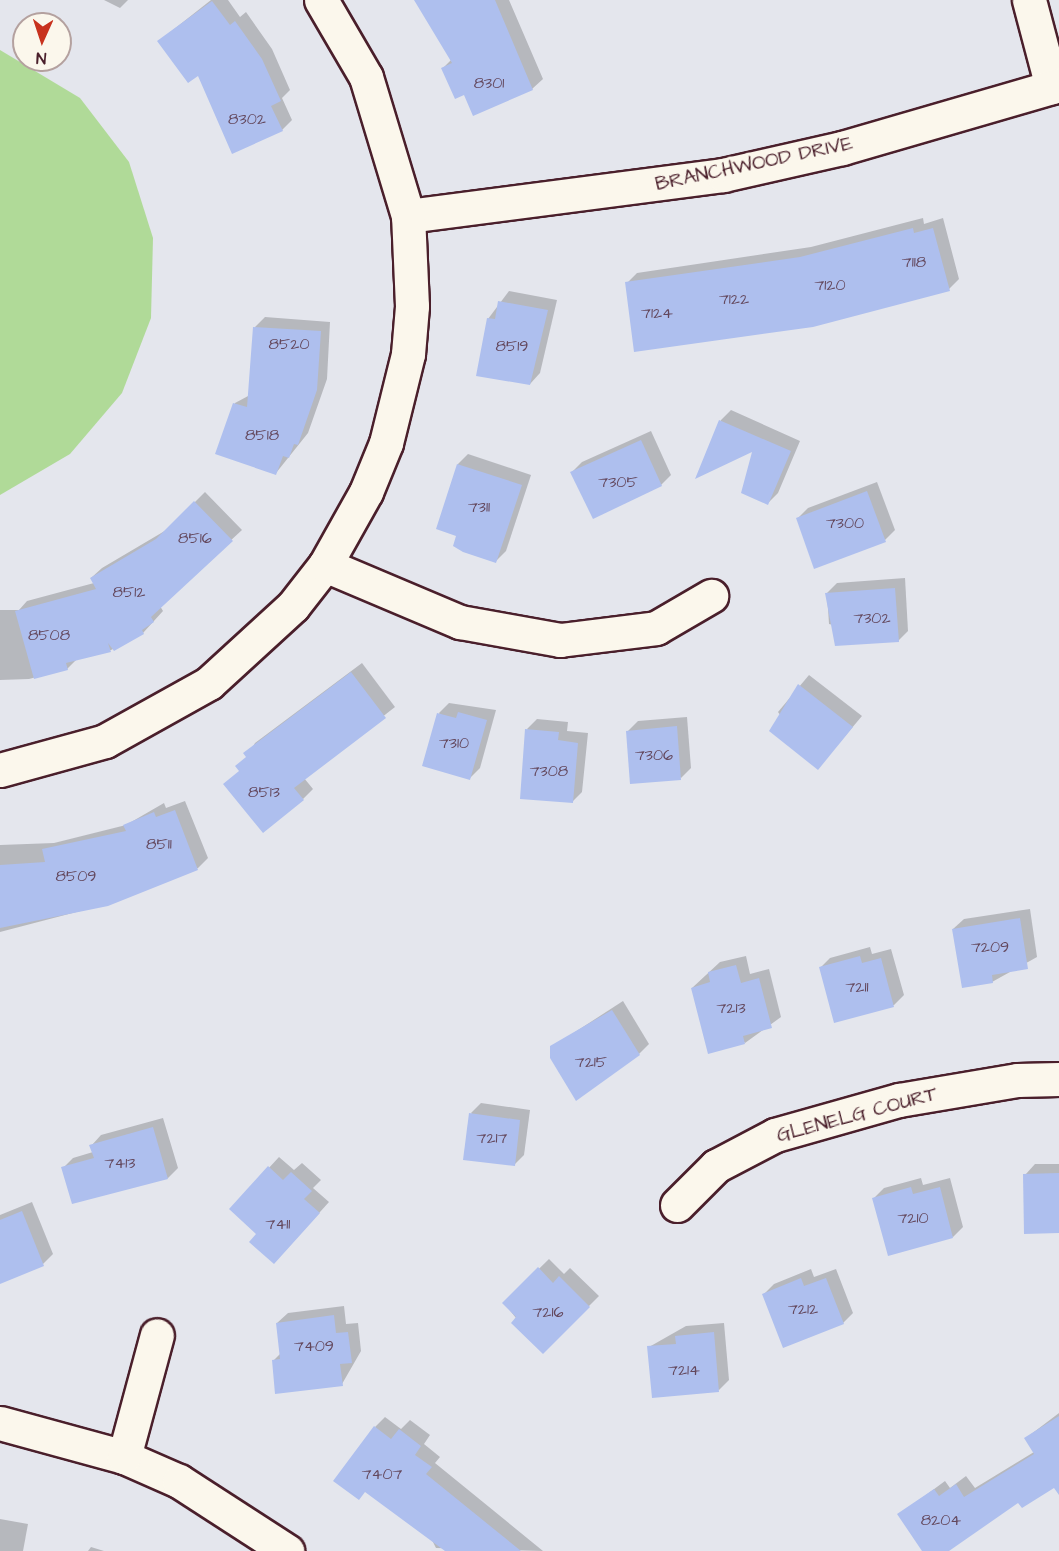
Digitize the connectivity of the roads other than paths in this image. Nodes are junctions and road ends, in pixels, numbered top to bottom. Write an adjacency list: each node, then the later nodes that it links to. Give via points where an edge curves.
1 (321, 0): 4 (street, via 366,76)
2 (1029, 0): 3 (street)
3 (1055, 86): 4 (street, BRANCHWOOD DRIVE, via 842,148 723,174)
4 (408, 216): 5 (street, via 412,306 399,398 366,492)
5 (325, 565): 6 (street, via 460,622 560,640 656,628); 7 (street, via 258,642 163,712 67,755)
6 (711, 596)
7 (0, 770)
8 (1059, 1079): 9 (street, GLENELG COURT, via 1017,1080 909,1098 775,1135 716,1166)
9 (677, 1205)
10 (157, 1335): 12 (street)
11 (0, 1423): 12 (street)
12 (124, 1457): 13 (street, via 179,1481)
13 (287, 1551)

